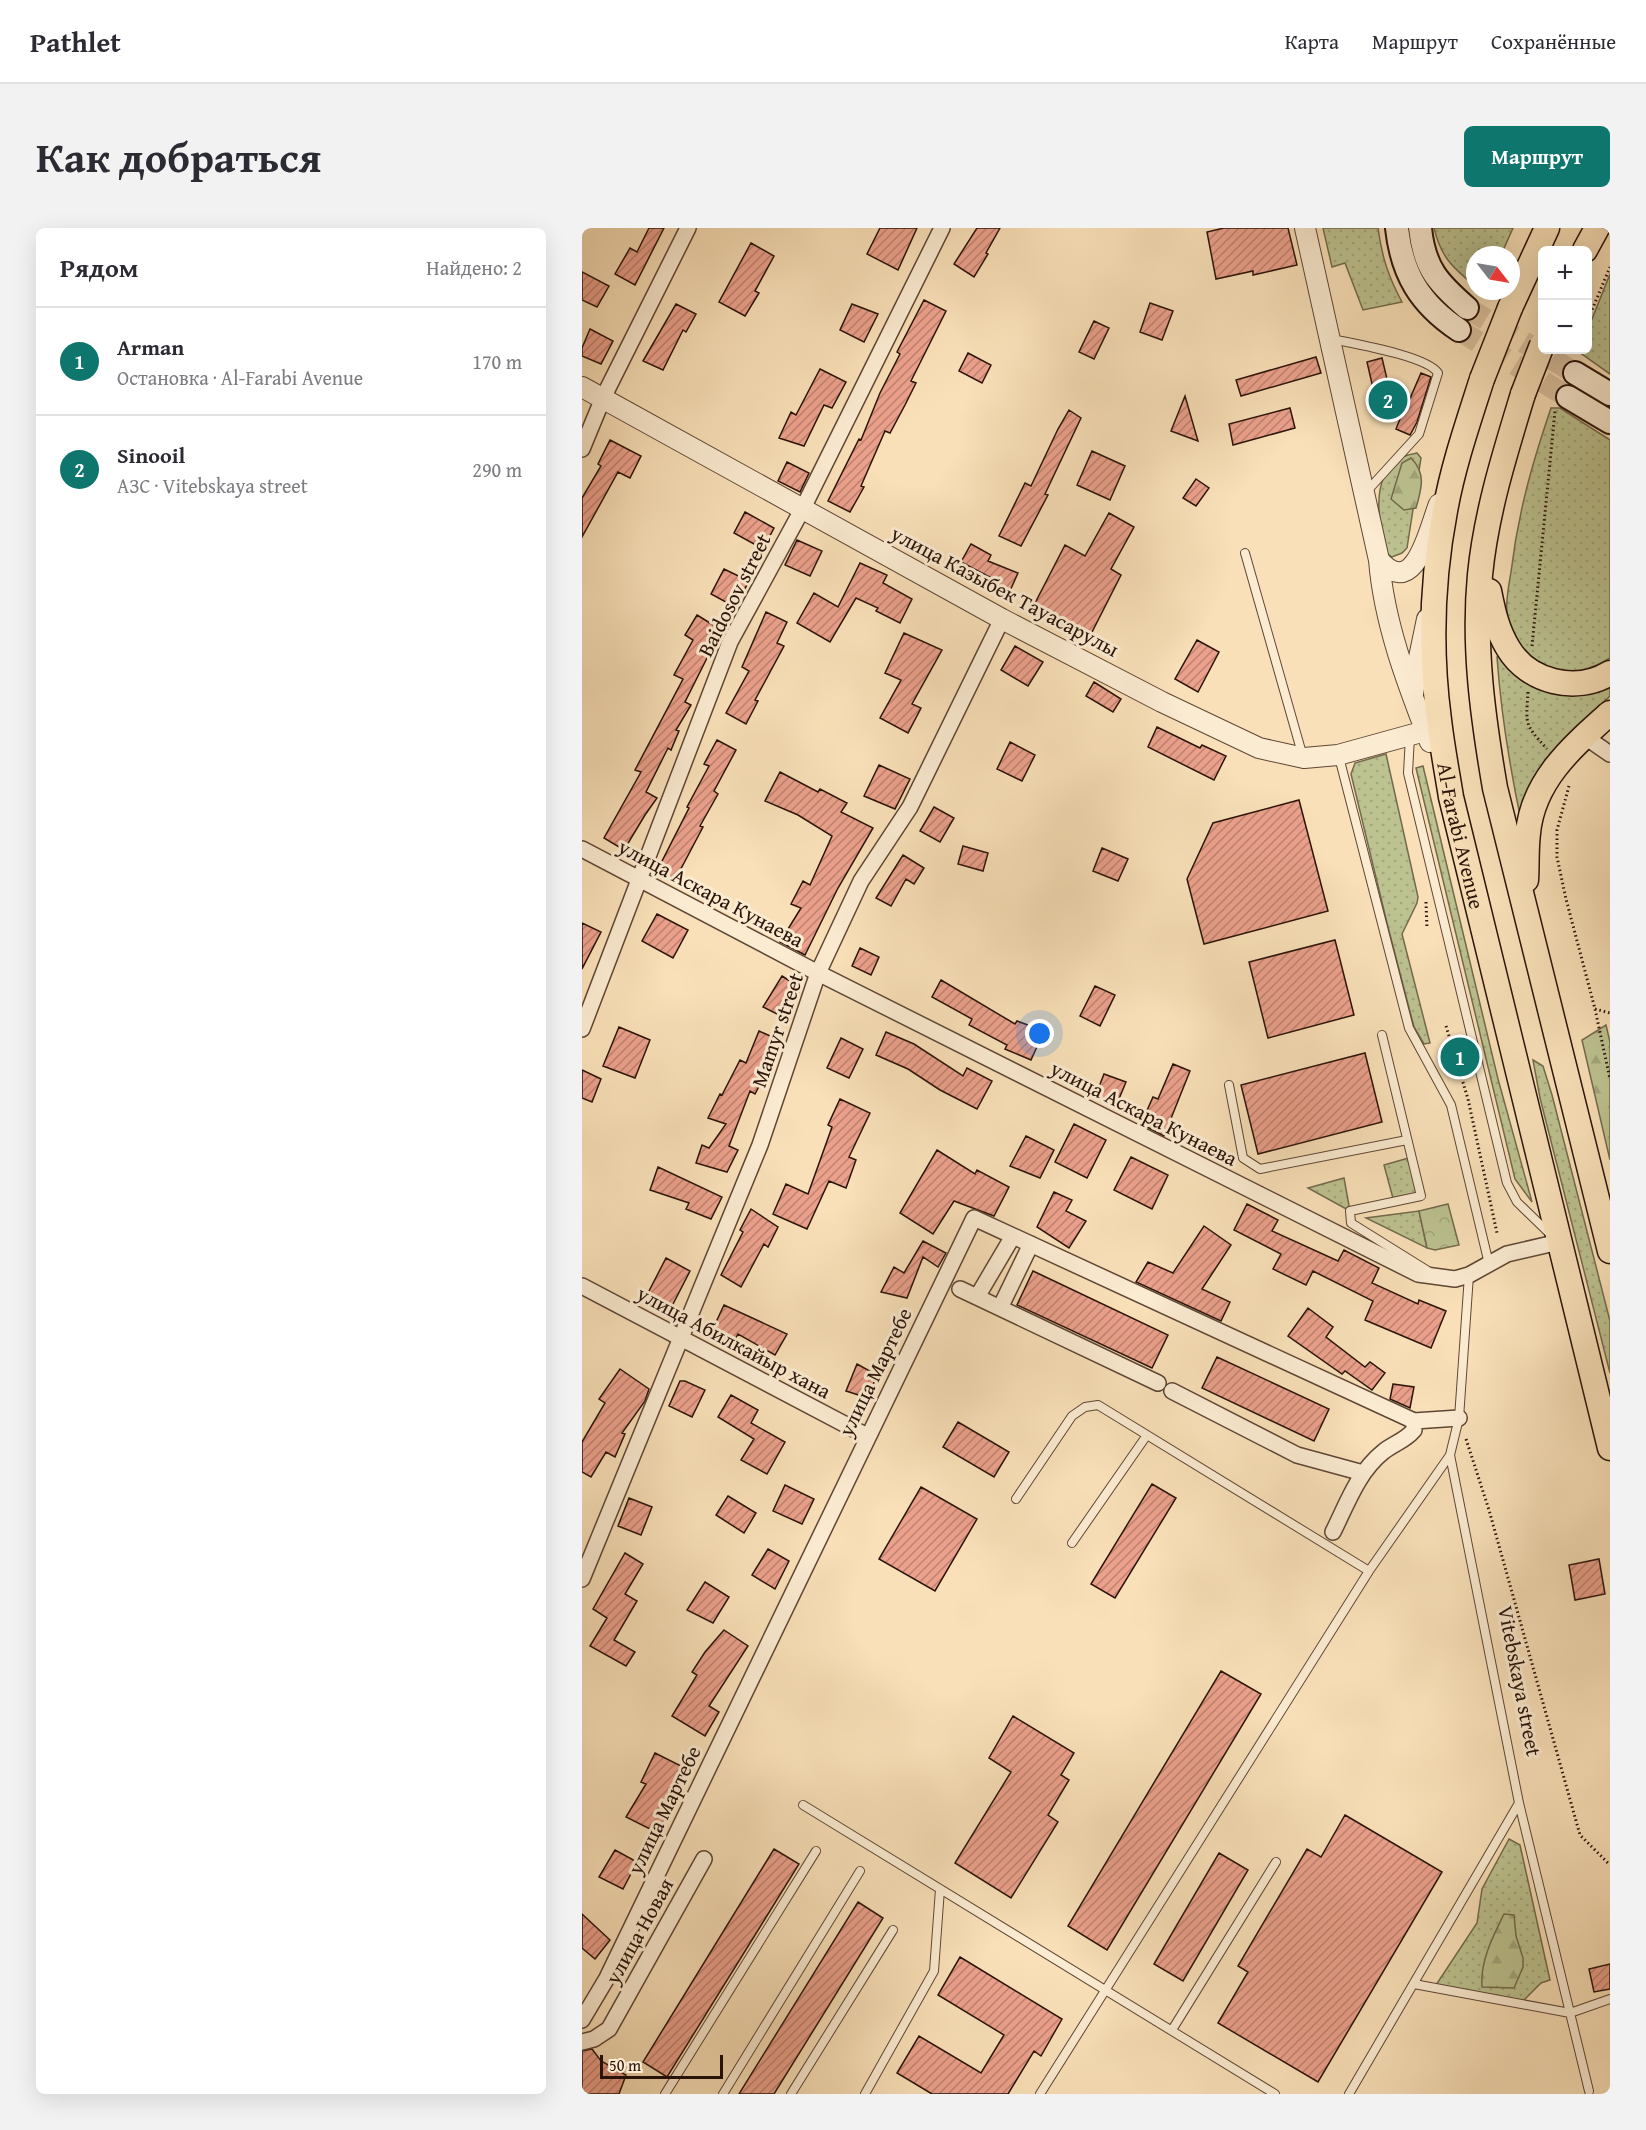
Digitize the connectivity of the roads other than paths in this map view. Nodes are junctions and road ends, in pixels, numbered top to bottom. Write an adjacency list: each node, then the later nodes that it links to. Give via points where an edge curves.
1 (688, 228): 18 (street)
2 (942, 228): 24 (street, Baidosov street)
3 (1305, 228): 13 (street)
4 (1397, 228): 12 (main road, via 1407,272 1418,291 1436,313)
5 (1420, 228): 10 (main road, via 1421,245 1436,279)
6 (1539, 228): 11 (main road)
7 (1547, 228): 11 (main road, Al-Farabi Avenue)
8 (1597, 228): 9 (main road)
9 (1587, 246)
10 (1467, 308)
11 (1510, 308): 21 (main road, Al-Farabi Avenue, bridge)
12 (1459, 330)
13 (1330, 339): 23 (street); 23 (lane, via 1420,360 1438,373 1419,434)
14 (1539, 354): 25 (main road, Al-Farabi Avenue, bridge, via 1503,458)
15 (1575, 373): 17 (main road)
16 (582, 387): 18 (street, улица Казыбек Тауасарулы)
17 (1610, 394)
18 (603, 398): 22 (street); 24 (street, улица Казыбек Тауасарулы)
19 (1561, 403): 20 (main road)
20 (1610, 422)
21 (1461, 446): 27 (street, via 1418,561 1411,569 1394,573); 28 (main road, Al-Farabi Avenue, via 1445,511)
22 (582, 449)
23 (1364, 494): 27 (street)
24 (803, 508): 29 (street, улица Казыбек Тауасарулы); 40 (street, Baidosov street, via 730,642)
25 (1488, 519): 30 (main road, via 1491,601 1501,635 1516,660 1548,680 1566,684 1587,682); 41 (main road, Al-Farabi Avenue, via 1480,576 1482,714 1495,788)
26 (1245, 553): 37 (lane)
27 (1379, 560): 31 (street, via 1401,667)
28 (1436, 572): 31 (street); 38 (main road, Al-Farabi Avenue, via 1433,645)
29 (1002, 619): 37 (street, улица Казыбек Тауасарулы, via 1259,748); 42 (street, Mamyr street, via 910,807 861,881)
30 (1610, 673)
31 (1413, 699): 33 (street)
32 (1610, 713): 34 (main road)
33 (1418, 733): 36 (street, улица Казыбек Тауасарулы); 38 (street); 48 (lane, via 1408,773 1507,1183 1517,1202)
34 (1584, 736): 35 (street); 41 (main road, via 1551,772 1534,806 1528,831)
35 (1610, 754)
36 (1338, 755): 37 (street, улица Казыбек Тауасарулы); 51 (lane, via 1409,1028 1451,1105)
37 (1304, 758)
38 (1451, 797): 48 (main road, Al-Farabi Avenue)
39 (582, 849): 40 (street, улица Аскара Кунаева)
40 (638, 879): 42 (street, улица Аскара Кунаева); 43 (street, Baidosov street)
41 (1525, 906): 50 (main road, Al-Farabi Avenue)
42 (818, 973): 53 (street, улица Аскара Кунаева, via 1418,1274); 58 (street, Mamyr street, via 760,1145)
43 (582, 1029)
44 (1382, 1035): 46 (lane)
45 (1229, 1085): 46 (lane, via 1243,1158 1260,1169)
46 (1407, 1140): 53 (lane, via 1421,1196 1350,1212 1351,1223)
47 (1013, 1236): 49 (street, улица Мартебе); 56 (street); 64 (street, улица Мартебе, via 974,1218)
48 (1558, 1242): 51 (street, via 1507,1254); 65 (main road, Al-Farabi Avenue)
49 (1031, 1244): 57 (street); 62 (street, улица Мартебе)
50 (1610, 1251)
51 (1488, 1264): 52 (street)
52 (1468, 1275): 53 (street, улица Аскара Кунаева, via 1455,1279); 61 (lane, Vitebskaya street)
53 (1437, 1276)
54 (582, 1286): 58 (street, улица Абилкайыр хана)
55 (960, 1289): 56 (street)
56 (977, 1297): 57 (street)
57 (1000, 1308): 59 (street)
58 (680, 1338): 64 (street, улица Абилкайыр хана); 72 (street, Mamyr street)
59 (1158, 1383)
60 (1172, 1391): 67 (street, via 1297,1455)
61 (1459, 1418): 62 (street, улица Мартебе); 66 (lane, Vitebskaya street)
62 (1414, 1421): 67 (street, via 1414,1430 1406,1439 1384,1451)
63 (1147, 1435): 68 (lane, via 1098,1405 1085,1407 1072,1416); 70 (lane); 71 (lane)
64 (867, 1436): 85 (street, улица Мартебе, via 607,1978)
65 (1610, 1448)
66 (1450, 1455): 71 (lane); 73 (lane, Vitebskaya street)
67 (1363, 1473): 69 (street)
68 (1016, 1499)
69 (1333, 1532)
70 (1072, 1543)
71 (1370, 1571): 82 (lane)
72 (582, 1579)
73 (1519, 1803): 81 (lane); 84 (lane, Vitebskaya street)
74 (803, 1805): 79 (lane)
75 (816, 1851): 89 (lane)
76 (704, 1859): 87 (street, улица Новая, via 609,2029)
77 (1276, 1862): 86 (lane)
78 (860, 1871): 90 (lane)
79 (940, 1890): 82 (lane); 92 (lane, via 934,1971)
80 (893, 1930): 91 (lane)
81 (1414, 1984): 84 (lane); 95 (lane)
82 (1105, 1990): 86 (lane); 93 (lane)
83 (1610, 1999): 84 (lane)
84 (1570, 2013): 88 (lane, Vitebskaya street)
85 (582, 2020)
86 (1172, 2030): 94 (lane)
87 (582, 2042)
88 (1589, 2091)
89 (665, 2094)
90 (723, 2094)
91 (791, 2094)
92 (865, 2094)
93 (1040, 2094)
94 (1275, 2094)
95 (1349, 2094)

